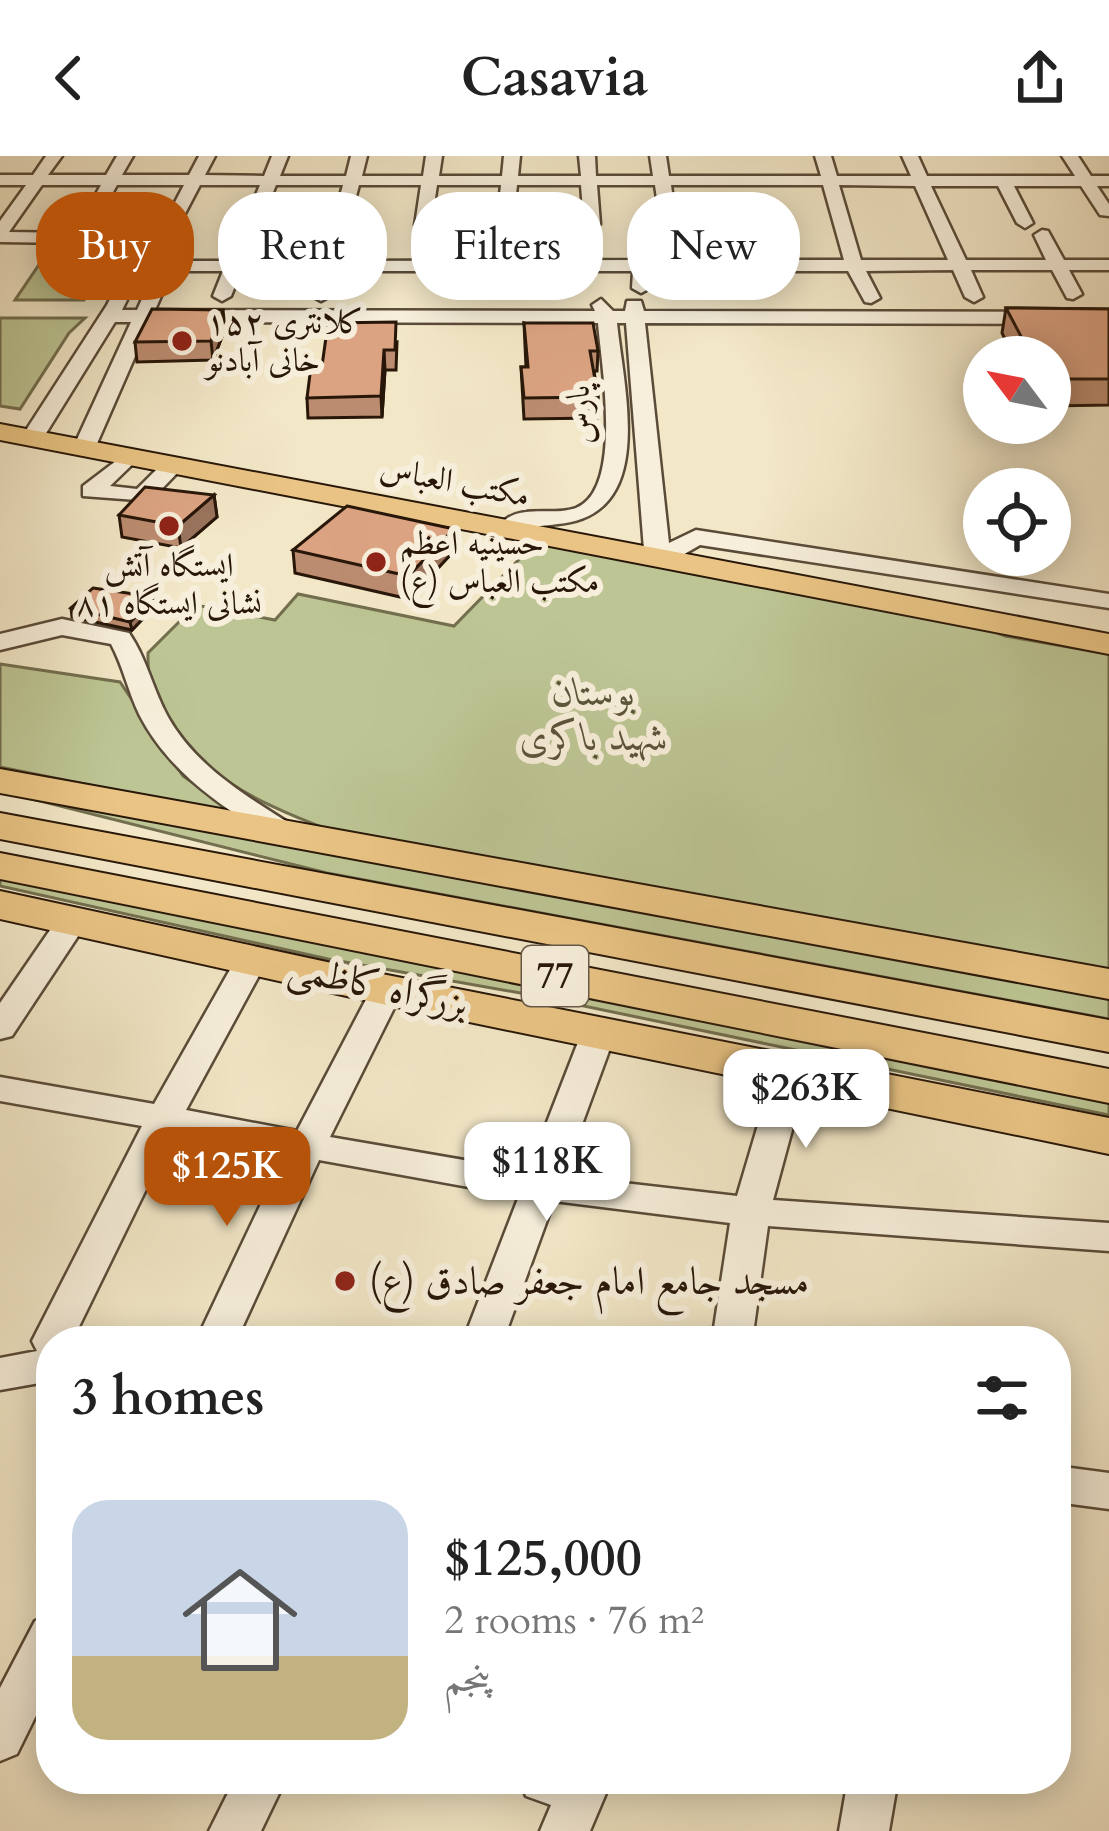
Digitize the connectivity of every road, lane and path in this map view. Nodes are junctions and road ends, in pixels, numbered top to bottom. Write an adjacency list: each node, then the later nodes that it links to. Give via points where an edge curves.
1 (54, 156): 16 (street)
2 (124, 156): 17 (street)
3 (207, 156): 18 (street)
4 (280, 156): 19 (street)
5 (359, 156): 20 (street)
6 (434, 156): 21 (street)
7 (512, 156): 22 (street)
8 (587, 156): 23 (street)
9 (658, 156): 24 (street)
10 (730, 156): 25 (street)
11 (823, 156): 26 (street)
12 (910, 156): 27 (street)
13 (992, 156): 28 (street)
14 (1070, 156): 29 (street)
15 (0, 180): 16 (street)
16 (34, 180): 17 (street); 41 (street)
17 (112, 180): 18 (street); 31 (street)
18 (194, 180): 19 (street); 32 (street)
19 (268, 180): 20 (street); 33 (street)
20 (350, 181): 21 (street); 34 (street)
21 (429, 181): 22 (street); 35 (street)
22 (512, 181): 23 (street); 36 (street)
23 (591, 181): 24 (street); 37 (street)
24 (663, 181): 25 (street); 38 (street)
25 (736, 181): 26 (street)
26 (832, 181): 27 (street); 44 (street)
27 (922, 181): 28 (street); 45 (street)
28 (1006, 181): 29 (street); 40 (street)
29 (1084, 182): 30 (street); 39 (street)
30 (1109, 182)
31 (105, 192)
32 (189, 192)
33 (264, 192)
34 (347, 192)
35 (428, 192)
36 (510, 192)
37 (591, 192)
38 (664, 192)
39 (1106, 212)
40 (1025, 223)
41 (2, 233): 42 (street)
42 (36, 234)
43 (1042, 236): 46 (street)
44 (854, 265): 45 (street); 48 (street); 51 (street)
45 (958, 265): 46 (street); 50 (street)
46 (1057, 265): 47 (street); 49 (street)
47 (1109, 265)
48 (800, 270)
49 (1072, 294)
50 (974, 297)
51 (871, 298)
52 (117, 300): 57 (street)
53 (151, 300): 58 (street)
54 (638, 300): 55 (street, پارس)
55 (637, 306): 56 (street); 59 (street); 60 (street); 68 (street, پارس)
56 (1109, 306)
57 (112, 310): 58 (street); 63 (street)
58 (146, 310): 59 (street); 64 (street)
59 (604, 311): 66 (street, پارس)
60 (1109, 318)
61 (0, 422): 63 (main road, مکتب العباس)
62 (0, 432): 63 (main road, مکتب العباس)
63 (35, 433): 64 (main road, مکتب العباس)
64 (86, 443): 65 (main road, مکتب العباس); 69 (main road, مکتب العباس)
65 (129, 457): 67 (main road, مکتب العباس); 67 (street, via 91,491 142,496)
66 (616, 464): 68 (street); 70 (street, پارس, via 609,492 587,512)
67 (174, 465): 69 (main road, مکتب العباس)
68 (650, 465): 71 (street, پارس)
69 (211, 467): 70 (main road, مکتب العباس); 71 (main road, مکتب العباس)
70 (516, 520): 71 (main road, مکتب العباس)
71 (661, 552): 72 (street, via 696,537); 73 (main road, مکتب العباس); 75 (main road, مکتب العباس)
72 (1109, 601)
73 (1109, 633)
74 (0, 642): 79 (street, via 62,627 120,638 157,721 194,771)
75 (1109, 644)
76 (0, 781): 79 (highway)
77 (0, 800): 81 (highway)
78 (0, 826): 81 (highway, 77)
79 (292, 837): 87 (highway)
80 (0, 866): 92 (highway, بزرگراه کاظمی / 77)
81 (261, 873): 91 (highway, 77)
82 (0, 891): 85 (highway)
83 (0, 905): 84 (highway, بزرگراه کاظمی)
84 (72, 921): 85 (highway, بزرگراه کاظمی); 89 (street)
85 (171, 942): 86 (highway, بزرگراه کاظمی)
86 (252, 959): 88 (highway, بزرگراه کاظمی); 96 (street)
87 (1109, 984)
88 (387, 990): 90 (highway, بزرگراه کاظمی); 99 (street)
89 (0, 1028)
90 (599, 1032): 93 (highway, بزرگراه کاظمی); 100 (street)
91 (1109, 1036)
92 (871, 1039): 94 (highway, بزرگراه کاظمی / 77); 97 (highway, via 910,1067)
93 (791, 1070): 98 (highway, بزرگراه کاظمی); 101 (street)
94 (1109, 1086)
95 (0, 1089): 96 (street)
96 (165, 1115): 99 (street); 103 (street)
97 (1109, 1116)
98 (1109, 1136)
99 (306, 1148): 100 (street); 104 (street)
100 (542, 1186): 101 (street); 105 (street)
101 (751, 1211): 102 (street); 106 (street)
102 (1109, 1237)
103 (56, 1326)
104 (223, 1326)
105 (488, 1326)
106 (735, 1326)
107 (1071, 1486): 108 (street)
108 (1109, 1490)
109 (36, 1666): 110 (street)
110 (0, 1738)
111 (253, 1794): 113 (street)
112 (870, 1794): 114 (street)
113 (234, 1831)
114 (864, 1831)

